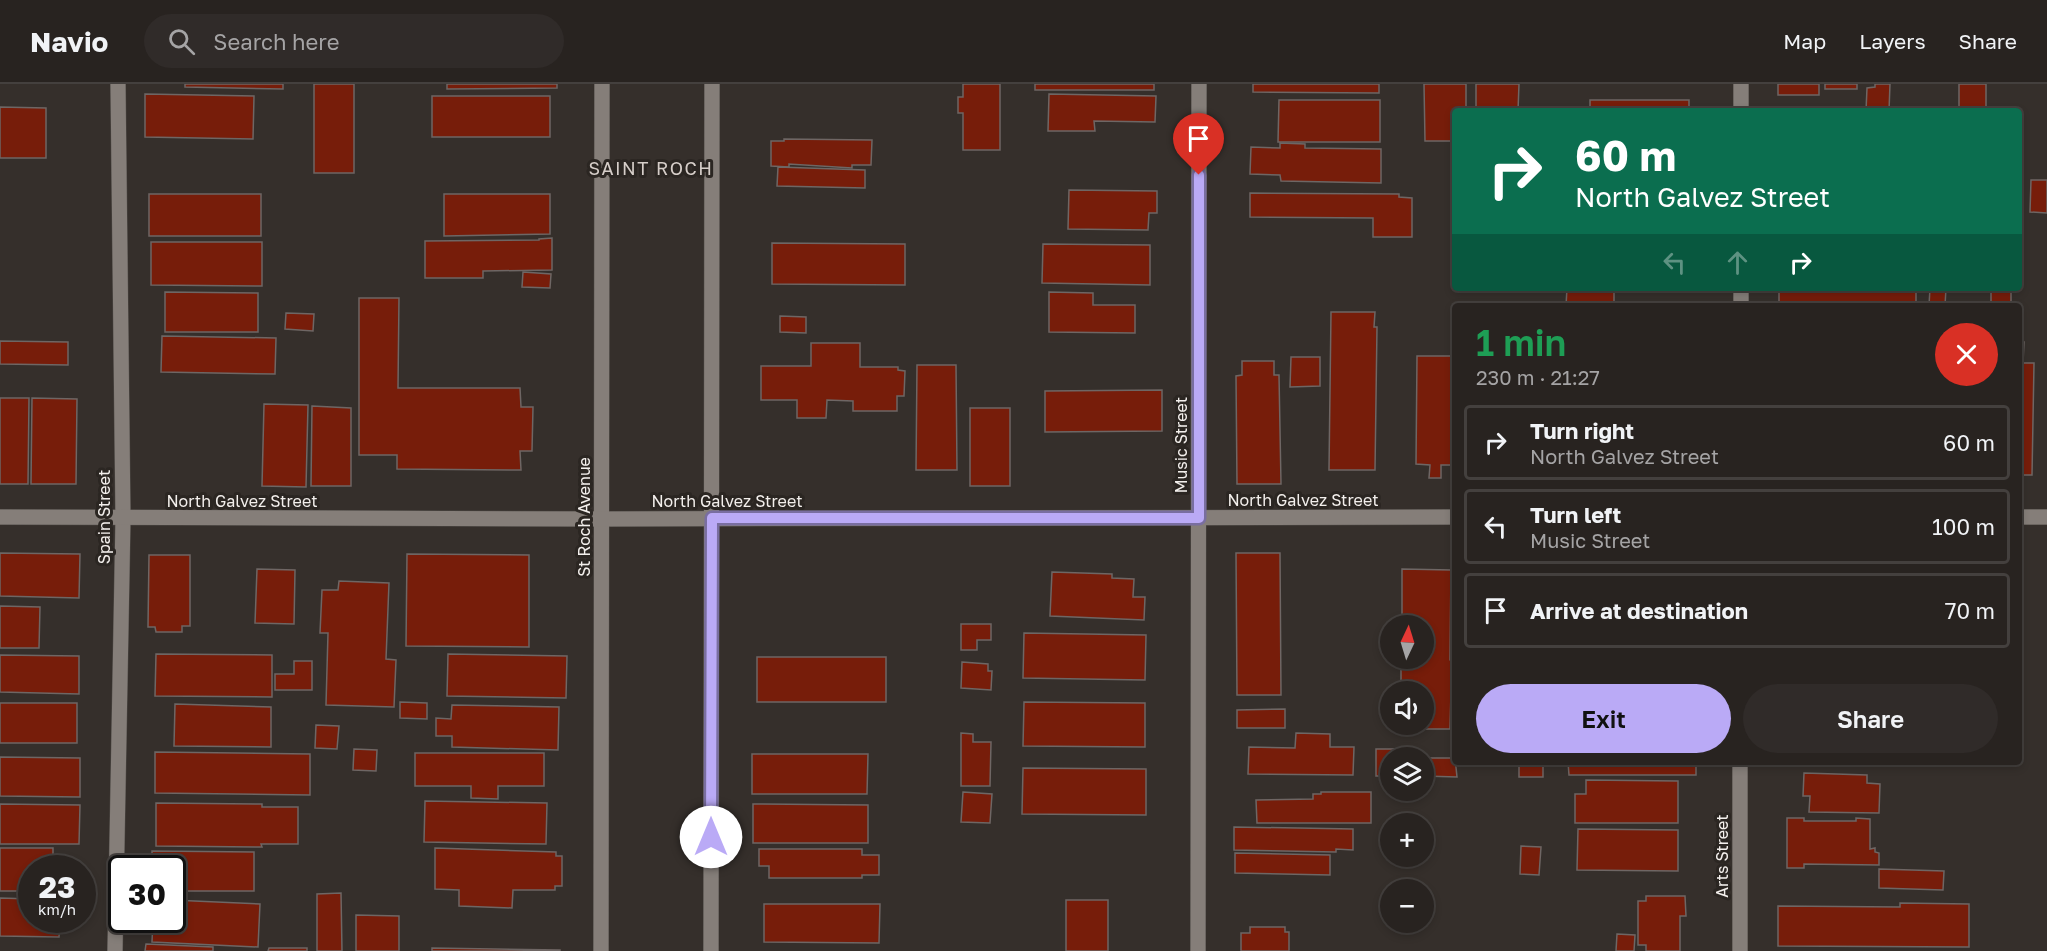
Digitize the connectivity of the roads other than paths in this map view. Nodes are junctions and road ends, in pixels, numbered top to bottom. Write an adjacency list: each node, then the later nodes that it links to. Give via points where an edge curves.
1 (118, 84): 10 (street, Spain Street)
2 (602, 84): 14 (street, St Roch Avenue)
3 (712, 84): 11 (street)
4 (1199, 84): 12 (street, Music Street)
5 (1741, 84): 6 (street)
6 (1741, 108)
7 (0, 517): 10 (street, North Galvez Street)
8 (2022, 517): 9 (street)
9 (2047, 517)
10 (123, 518): 14 (street, North Galvez Street); 16 (street, Spain Street)
11 (712, 518): 12 (street, North Galvez Street); 14 (street, North Galvez Street); 18 (street)
12 (1199, 518): 13 (street, North Galvez Street); 19 (street, Music Street)
13 (1452, 518)
14 (602, 519): 17 (street, St Roch Avenue)
15 (1740, 765): 20 (street, Arts Street)
16 (115, 951)
17 (601, 951)
18 (711, 951)
19 (1198, 951)
20 (1740, 951)

